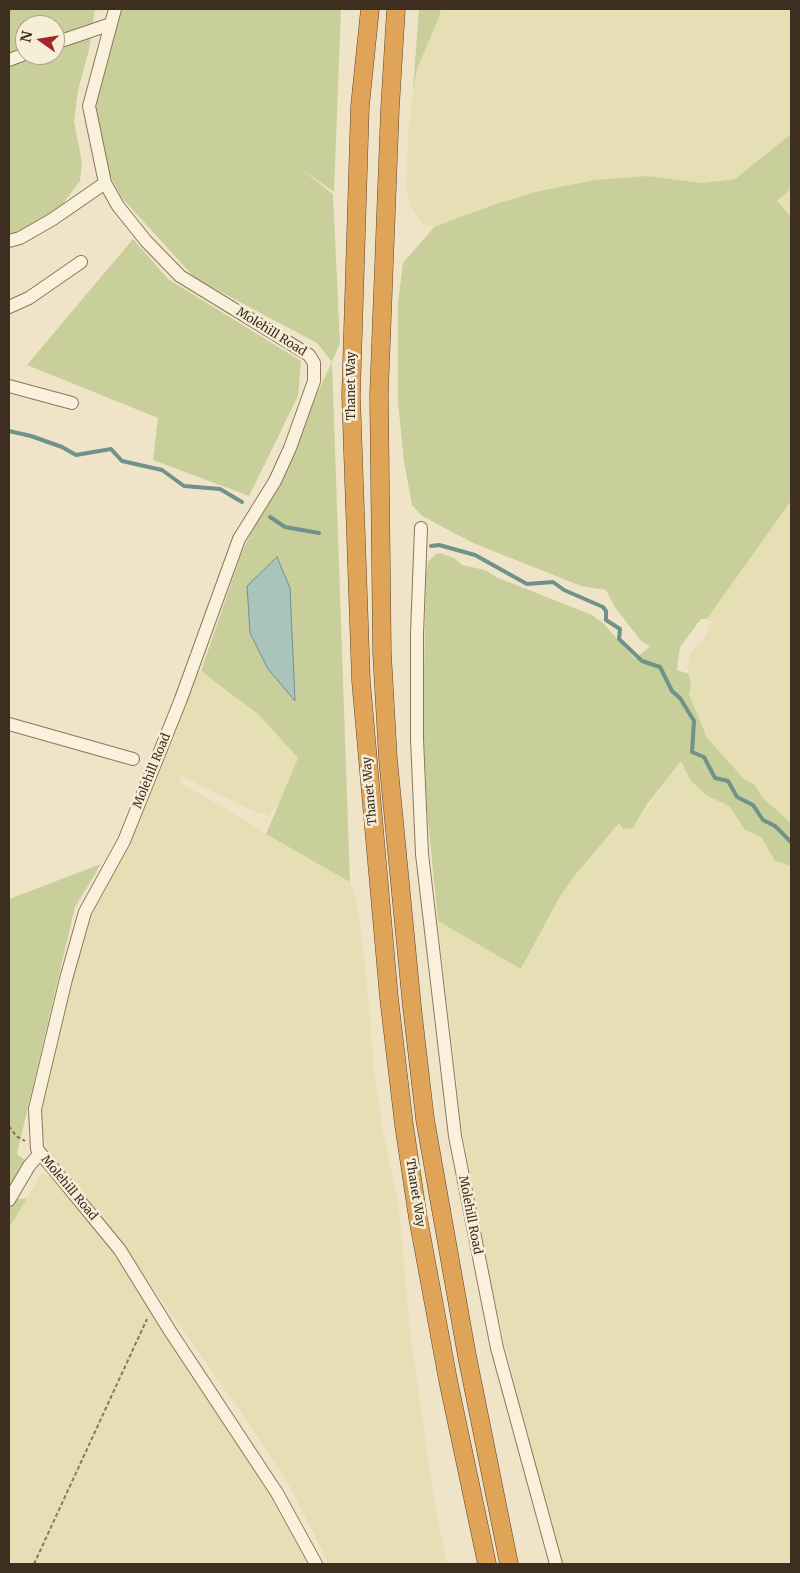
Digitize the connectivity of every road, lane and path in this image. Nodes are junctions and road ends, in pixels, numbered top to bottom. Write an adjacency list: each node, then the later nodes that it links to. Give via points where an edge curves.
1 (115, 9): 4 (street, Molehill Road)
2 (370, 9): 21 (highway, Thanet Way, via 360,106 351,395 361,681 389,998 404,1125 448,1380)
3 (396, 9): 22 (highway, Thanet Way, via 378,394 382,644 388,758 425,1119 467,1356)
4 (111, 24): 5 (street); 6 (street, Molehill Road, via 89,106)
5 (65, 40)
6 (105, 183): 7 (street, via 53,220); 16 (street, Molehill Road, via 118,206 146,241 180,276 309,355 314,363 314,381 287,456 239,539 181,699 124,840 85,912 35,1109)
7 (9, 241)
8 (81, 262): 9 (street, via 30,298)
9 (9, 307)
10 (9, 386): 11 (street)
11 (72, 403)
12 (421, 528): 23 (street, Molehill Road, via 417,739 422,854 452,1107 477,1256 497,1348)
13 (9, 724): 14 (street)
14 (133, 758)
15 (9, 1126): 16 (path, via 16,1136)
16 (39, 1151): 17 (street); 18 (street, Molehill Road, via 120,1250)
17 (9, 1200)
18 (158, 1311): 19 (path, via 148,1317); 20 (street, Molehill Road, via 277,1493)
19 (34, 1564)
20 (316, 1564)
21 (487, 1564)
22 (509, 1564)
23 (556, 1564)

